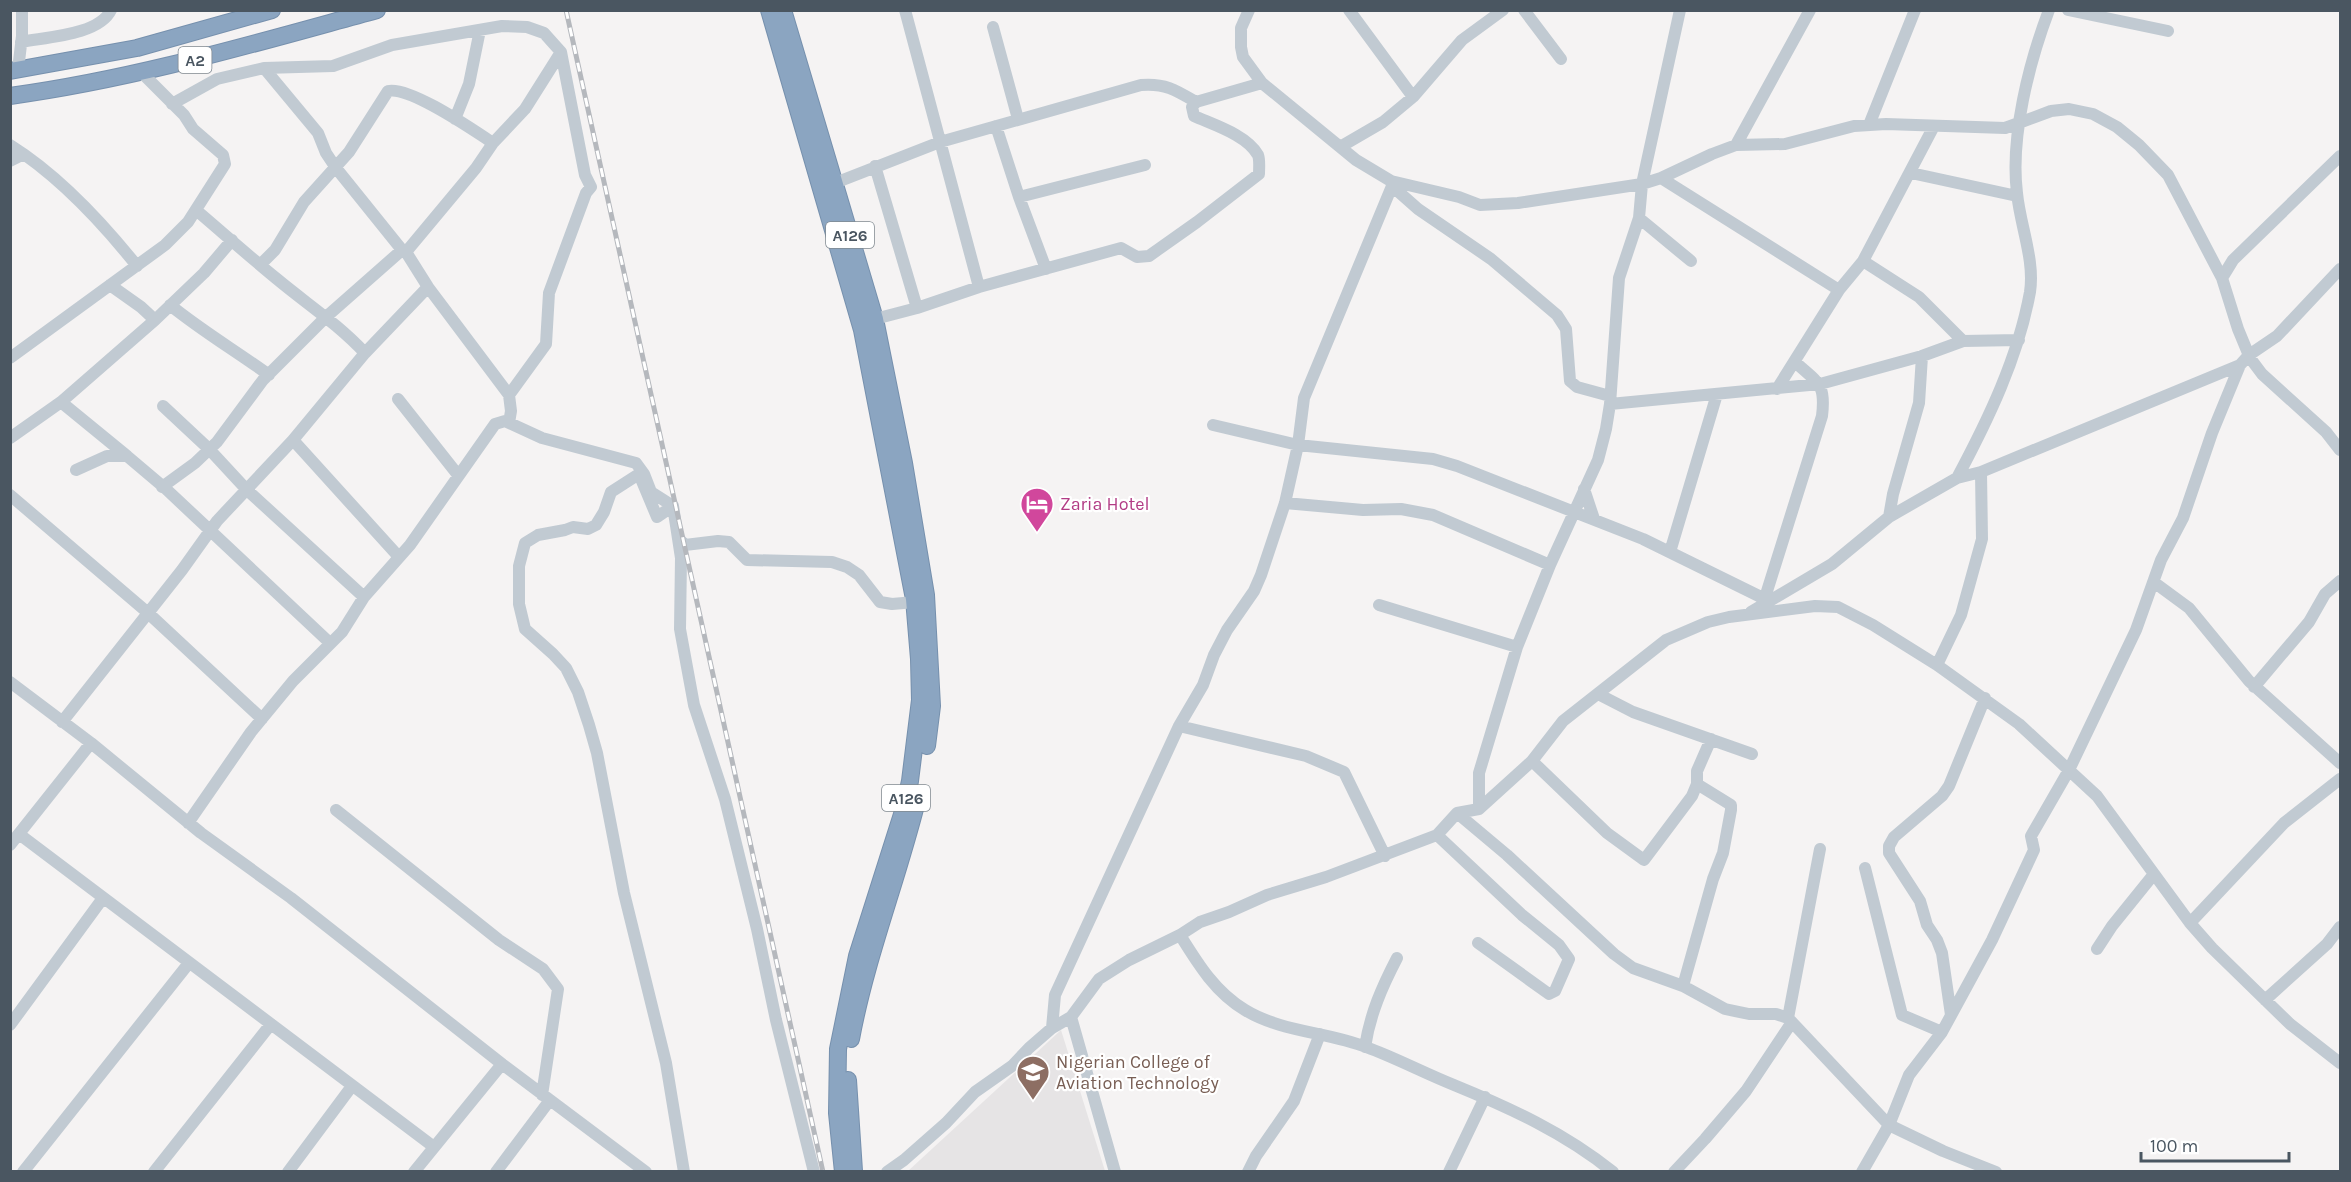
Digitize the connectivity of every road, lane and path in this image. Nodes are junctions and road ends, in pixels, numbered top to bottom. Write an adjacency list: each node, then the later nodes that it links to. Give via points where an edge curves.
1 (22, 10): 20 (street)
2 (111, 10): 20 (street, via 100,24)
3 (272, 10): 24 (highway, A2, via 137,48)
4 (377, 10): 25 (highway, A2)
5 (769, 10): 123 (highway, A126, via 862,330)
6 (783, 10): 50 (highway, A126)
7 (905, 10): 37 (street)
8 (1249, 10): 26 (street, via 1240,28 1241,47 1243,57)
9 (1349, 10): 28 (street)
10 (1503, 10): 28 (street, via 1462,40)
11 (1524, 10): 22 (street)
12 (1680, 10): 52 (street)
13 (1810, 10): 40 (street)
14 (1916, 10): 34 (street)
15 (2049, 10): 33 (street)
16 (2068, 10): 19 (street)
17 (993, 27): 32 (street)
18 (480, 30): 21 (street, via 502,26 535,28); 23 (street, via 392,45 333,66); 31 (street, via 470,84)
19 (2168, 31)
20 (21, 42): 24 (street)
21 (561, 52): 38 (street, via 525,108); 89 (street, via 585,175 591,188 549,293 546,344)
22 (1562, 58)
23 (264, 68): 30 (street, via 217,79); 47 (street, via 318,133)
24 (14, 70)
25 (142, 73): 27 (highway, A2); 30 (street)
26 (1262, 83): 29 (street); 41 (street)
27 (10, 96)
28 (1413, 97): 41 (street, via 1383,122)
29 (1196, 102): 32 (street, via 1167,86 1141,85); 65 (street, via 1192,107 1194,116 1233,133 1251,146 1259,157 1259,174 1149,255 1137,257 1121,248)
30 (172, 104): 55 (street, via 225,158 223,168)
31 (455, 119): 38 (street); 47 (street, via 407,94 388,91)
32 (1018, 119): 35 (street)
33 (2018, 124): 36 (street, via 1995,128); 53 (street); 59 (street, via 2051,111 2069,109 2093,114 2117,127 2168,176)
34 (1869, 125): 36 (street); 40 (street, via 1836,129 1785,144)
35 (996, 126): 37 (street); 54 (street)
36 (1934, 126): 48 (street)
37 (940, 142): 46 (street); 70 (street)
38 (493, 143): 58 (street)
39 (10, 145): 42 (street)
40 (1736, 145): 49 (street)
41 (1340, 147): 51 (street)
42 (22, 155): 44 (street); 64 (street, via 46,170 108,229)
43 (2340, 156): 60 (street)
44 (10, 161)
45 (1145, 165): 54 (street)
46 (875, 166): 50 (street); 73 (street)
47 (336, 168): 58 (street); 63 (street, via 304,202 275,250)
48 (1911, 173): 53 (street); 62 (street)
49 (1661, 178): 52 (street); 71 (street)
50 (835, 183): 75 (highway, A126)
51 (1392, 183): 52 (street, via 1480,205); 91 (street, via 1418,209 1491,259 1557,315 1566,329 1570,381); 98 (street, via 1304,398)
52 (1642, 184): 56 (street)
53 (2017, 196): 77 (street, via 2030,267 2030,291)
54 (1019, 197): 65 (street)
55 (196, 210): 57 (street); 64 (street, via 165,245)
56 (1640, 218): 61 (street); 91 (street, via 1619,278)
57 (232, 240): 63 (street); 72 (street)
58 (404, 251): 69 (street); 74 (street)
59 (2212, 259): 60 (street); 67 (street)
60 (2233, 260): 67 (street)
61 (1691, 261)
62 (1863, 261): 71 (street); 78 (street, via 1919,297)
63 (260, 265): 74 (street)
64 (137, 266): 68 (street)
65 (1046, 269): 70 (street)
66 (2340, 269): 80 (street, via 2277,336)
67 (2222, 278): 80 (street)
68 (110, 285): 76 (street); 82 (street)
69 (428, 287): 79 (street); 89 (street)
70 (979, 287): 73 (street)
71 (1839, 290): 83 (street)
72 (170, 305): 76 (street); 85 (street)
73 (917, 308): 75 (street)
74 (326, 317): 79 (street); 85 (street)
75 (875, 319): 193 (highway, A126, via 924,585 932,706 908,838 866,968 848,1053)
76 (155, 320): 92 (street)
77 (2019, 340): 78 (street); 105 (street, via 1987,422)
78 (1964, 341): 81 (street)
79 (365, 353): 97 (street)
80 (2248, 355): 84 (street); 100 (street, via 2262,374 2326,432)
81 (1922, 356): 86 (street); 113 (street, via 1919,403)
82 (10, 358)
83 (1795, 362): 86 (street); 87 (street)
84 (2240, 365): 103 (street); 121 (street)
85 (269, 375): 99 (street)
86 (1820, 384): 87 (street); 124 (street, via 1824,396 1822,416)
87 (1777, 389): 88 (street)
88 (1717, 394): 91 (street); 117 (street)
89 (509, 395): 94 (street)
90 (398, 399): 104 (street)
91 (1610, 400): 108 (street, via 1598,460)
92 (61, 402): 96 (street); 101 (street)
93 (163, 406): 99 (street)
94 (509, 423): 104 (street, via 495,424); 111 (street, via 542,438 636,463 651,492)
95 (1213, 425): 98 (street)
96 (10, 438)
97 (293, 440): 107 (street); 118 (street)
98 (1298, 445): 110 (street); 112 (street, via 1433,459)
99 (210, 449): 106 (street); 107 (street)
100 (2340, 450)
101 (127, 456): 102 (street, via 107,456); 106 (street)
102 (76, 470)
103 (1981, 472): 105 (street); 130 (street, via 1982,539 1962,615)
104 (458, 475): 118 (street)
105 (1957, 478): 113 (street)
106 (162, 487): 115 (street)
107 (246, 489): 115 (street); 122 (street)
108 (1584, 489): 112 (street); 114 (street)
109 (10, 495): 126 (street)
110 (1285, 504): 119 (street, via 1401,509 1433,515); 137 (street, via 1254,591 1227,630 1203,685)
111 (673, 506): 116 (street); 190 (street, via 657,517 639,474 611,492 596,525 588,529 573,527 525,543 518,580 525,629 566,668 578,692 597,753 621,883 666,1063)
112 (1573, 511): 114 (street); 119 (street)
113 (1889, 517): 124 (street, via 1832,564)
114 (1594, 519): 117 (street)
115 (210, 531): 126 (street); 128 (street)
116 (679, 539): 123 (street, via 685,545 729,542 747,560 832,562 859,575 880,602); 191 (street, via 680,629 694,705 725,799)
117 (1670, 552): 124 (street)
118 (399, 557): 122 (street)
119 (1550, 565): 129 (street)
120 (2340, 581): 132 (street, via 2325,594 2309,622)
121 (2155, 583): 132 (street, via 2189,608); 143 (street)
122 (364, 597): 128 (street, via 342,632)
123 (915, 602): 192 (highway, A126, via 920,699 915,753 904,808 850,984 838,1049 837,1113)
124 (1764, 602): 127 (street)
125 (1379, 604): 129 (street)
126 (147, 612): 135 (street); 136 (street)
127 (1750, 613): 130 (street, via 1815,606 1838,608 1874,625); 133 (street, via 1708,622 1666,640)
128 (330, 643): 135 (street)
129 (1517, 647): 146 (street, via 1479,773)
130 (1937, 665): 134 (street)
131 (10, 682): 136 (street)
132 (2254, 687): 142 (street)
133 (1598, 694): 138 (street, via 1633,712); 141 (street, via 1563,722)
134 (1985, 698): 143 (street); 167 (street, via 1948,786 1889,846 1889,853 1920,901 1927,925 1938,940)
135 (262, 719): 149 (street)
136 (62, 722): 139 (street)
137 (1179, 726): 154 (street, via 1306,756 1344,772); 172 (street, via 1059,986)
138 (1711, 740): 140 (street); 145 (street, via 1696,771)
139 (91, 743): 149 (street); 150 (street)
140 (1752, 754)
141 (1532, 761): 145 (street, via 1607,833 1644,860); 146 (street)
142 (2340, 763)
143 (2069, 770): 156 (street, via 2097,796); 167 (street, via 2031,836 2034,850 2024,874)
144 (2340, 779): 158 (street, via 2284,823)
145 (1698, 784): 165 (street, via 1726,801 1731,810 1723,853)
146 (1479, 809): 148 (street)
147 (336, 810): 179 (street, via 551,977 558,989)
148 (1457, 813): 151 (street); 165 (street, via 1614,954 1633,968)
149 (188, 823): 177 (street, via 291,898)
150 (19, 834): 152 (street); 157 (street)
151 (1437, 836): 154 (street); 161 (street, via 1559,945 1569,959 1555,991 1549,994)
152 (10, 845)
153 (1820, 849): 169 (street)
154 (1385, 856): 160 (street, via 1267,895 1200,922)
155 (1865, 868): 173 (street, via 1902,1015)
156 (2154, 874): 158 (street); 162 (street)
157 (103, 898): 164 (street); 171 (street)
158 (2190, 923): 166 (street)
159 (2340, 927): 166 (street, via 2327,944)
160 (1180, 935): 168 (street, via 1099,979); 174 (street, via 1222,995 1263,1018)
161 (1478, 943)
162 (2097, 949)
163 (1397, 958): 175 (street, via 1369,1021)
164 (189, 963): 170 (street); 184 (street)
165 (1683, 986): 169 (street, via 1725,1009 1776,1014)
166 (2265, 1000): 176 (street)
167 (1951, 1015): 173 (street)
168 (1071, 1017): 172 (street); 195 (street)
169 (1790, 1020): 181 (street); 199 (street, via 1746,1090)
170 (271, 1024): 178 (street); 185 (street)
171 (10, 1026)
172 (1052, 1028): 194 (street)
173 (1942, 1032): 181 (street, via 1909,1076)
174 (1320, 1034): 175 (street); 196 (street, via 1293,1101)
175 (1365, 1047): 180 (street)
176 (2340, 1063)
177 (502, 1064): 179 (street); 182 (street)
178 (352, 1086): 182 (street); 186 (street)
179 (546, 1097): 183 (street); 188 (street)
180 (1485, 1097): 197 (street); 198 (street, via 1527,1116)
181 (1889, 1125): 200 (street); 201 (street)
182 (434, 1147): 187 (street)
183 (632, 1168): 189 (street)
184 (25, 1171)
185 (154, 1172)
186 (288, 1172)
187 (414, 1172)
188 (496, 1172)
189 (646, 1172)
190 (684, 1172)
191 (814, 1172)
192 (843, 1172)
193 (854, 1172)
194 (887, 1172)
195 (1115, 1172)
196 (1248, 1172)
197 (1449, 1172)
198 (1613, 1172)
199 (1674, 1172)
200 (1862, 1172)
201 (1996, 1172)

